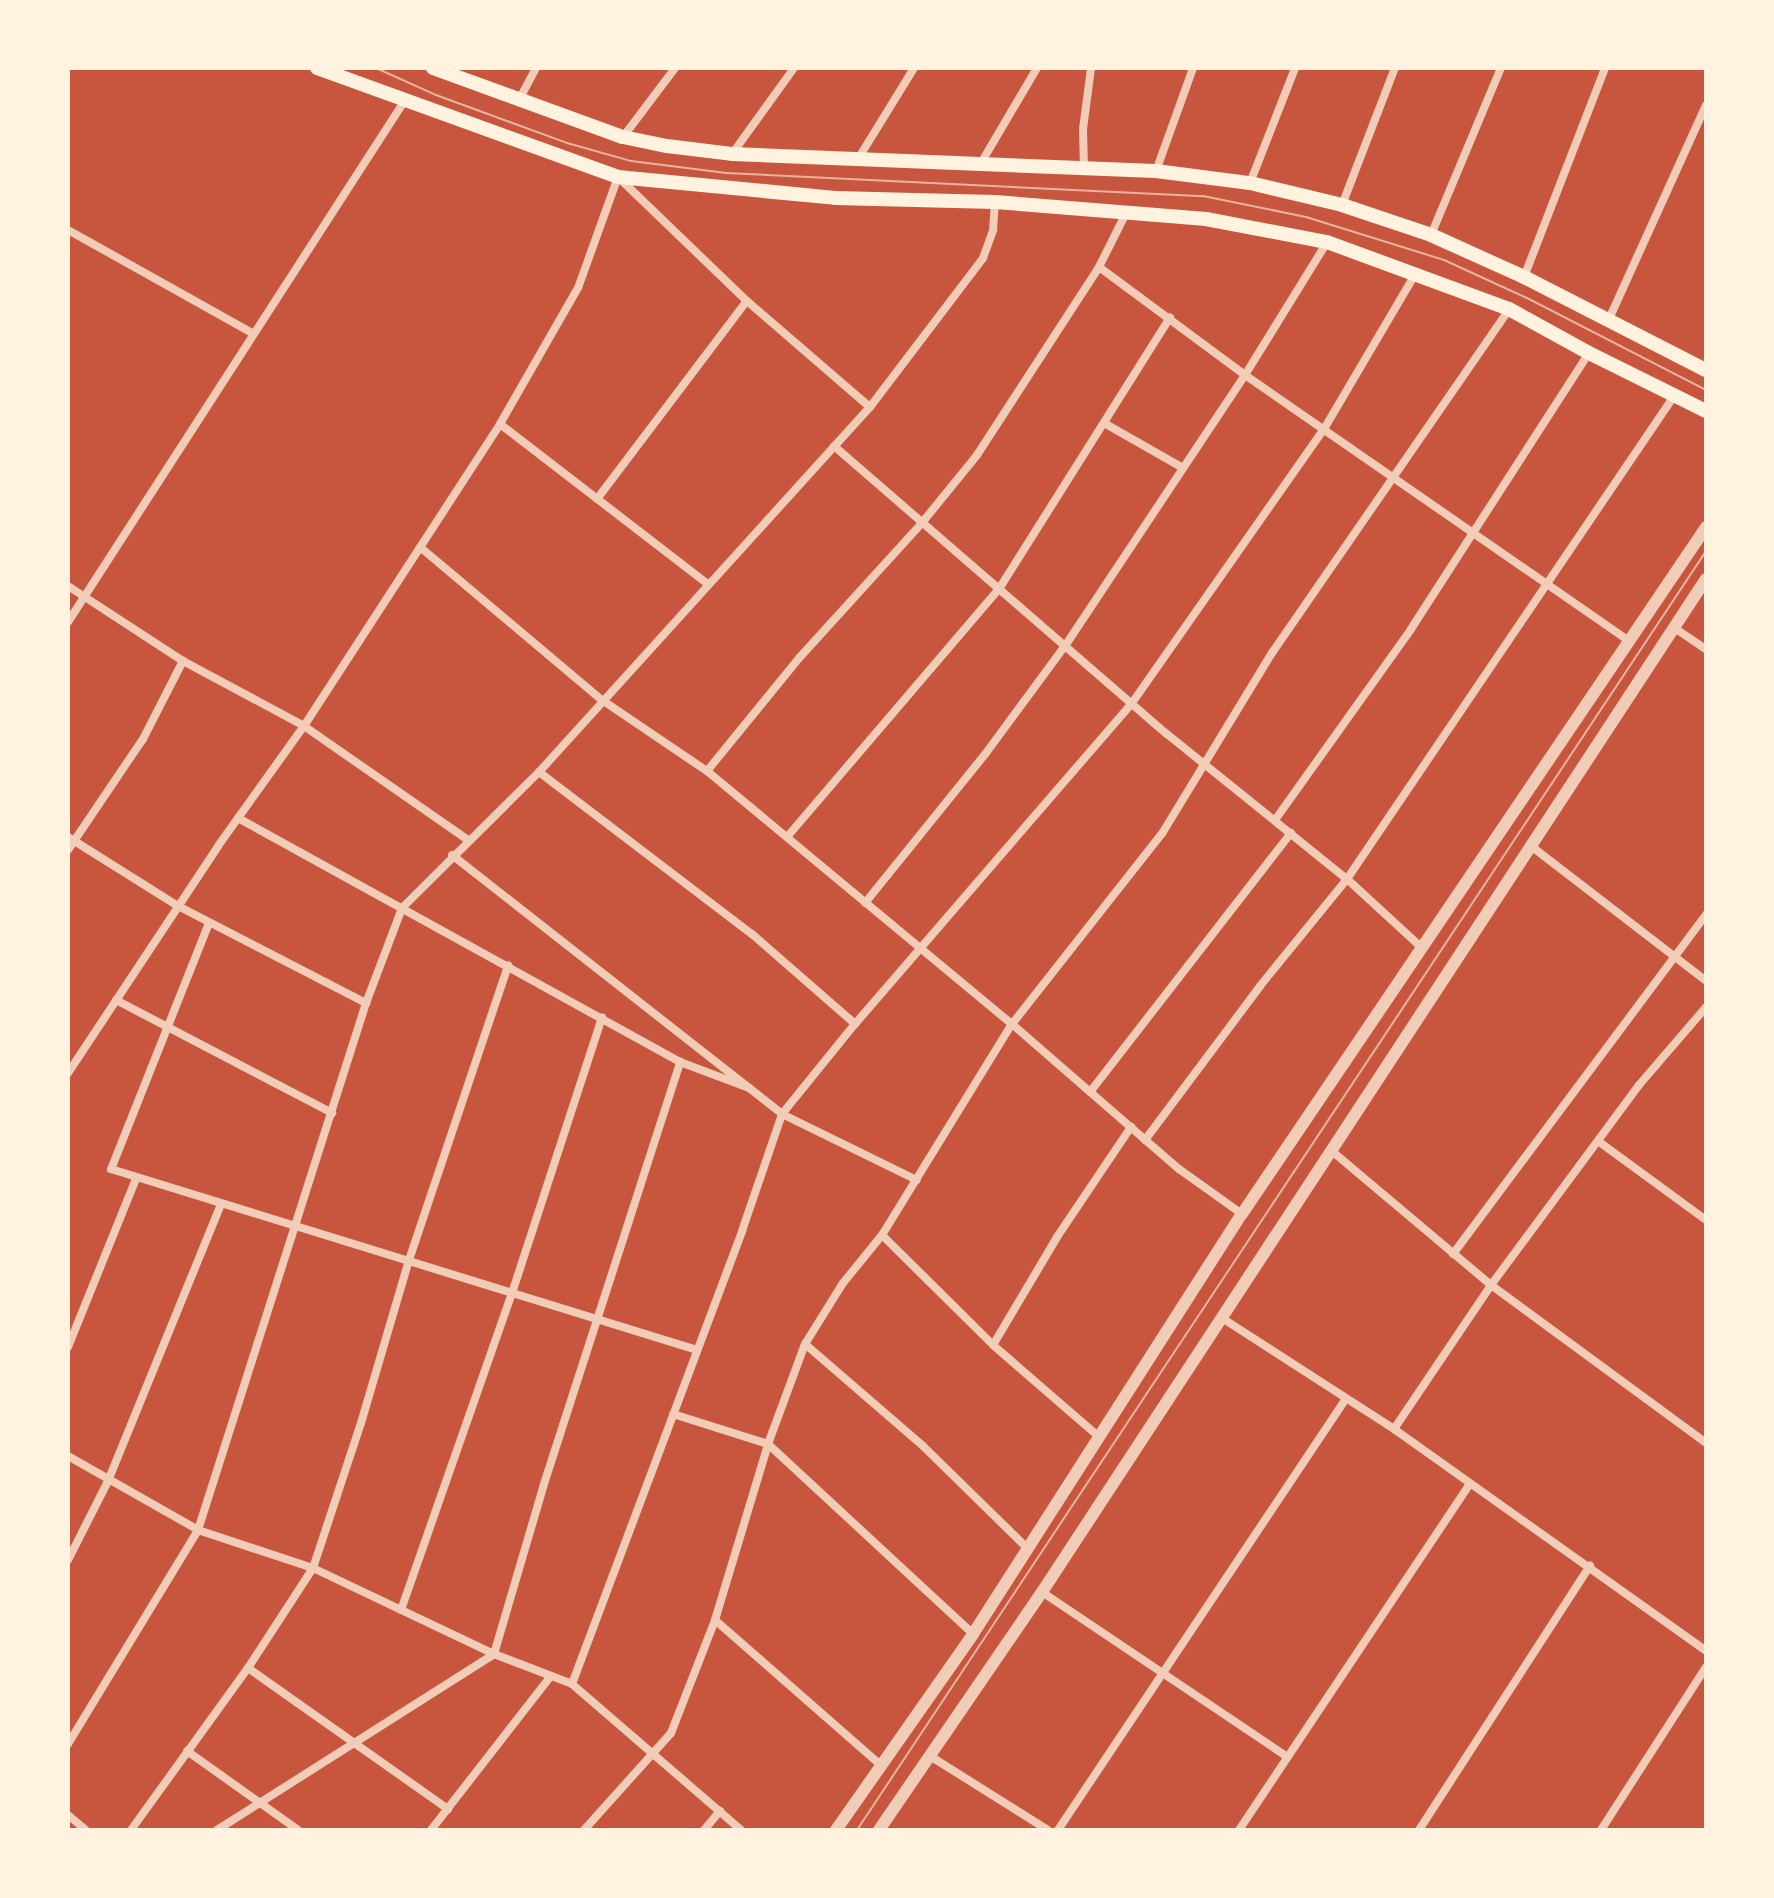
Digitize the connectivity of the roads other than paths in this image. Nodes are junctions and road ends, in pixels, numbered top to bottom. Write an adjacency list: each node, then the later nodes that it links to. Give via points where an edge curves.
1 (317, 68): 14 (main road)
2 (433, 68): 15 (main road)
3 (536, 68): 15 (street)
4 (675, 68): 17 (street)
5 (794, 68): 18 (street)
6 (914, 68): 19 (street)
7 (1037, 68): 20 (street)
8 (1091, 68): 21 (street)
9 (1193, 68): 22 (street)
10 (1295, 68): 24 (street)
11 (1395, 68): 26 (street)
12 (1501, 68): 29 (street)
13 (1605, 68): 33 (street)
14 (405, 100): 23 (main road); 38 (street)
15 (519, 100): 17 (main road)
16 (1706, 105): 37 (street)
17 (623, 137): 18 (main road)
18 (732, 154): 19 (main road)
19 (858, 159): 20 (main road)
20 (981, 163): 21 (main road)
21 (1084, 170): 22 (main road)
22 (1156, 171): 24 (main road)
23 (618, 177): 25 (main road, via 835,198); 34 (street); 46 (street, via 578,288)
24 (1250, 183): 26 (main road)
25 (995, 202): 27 (main road); 43 (street, via 983,258)
26 (1342, 205): 29 (main road)
27 (1126, 213): 30 (main road, via 1206,219); 31 (street)
28 (68, 230): 38 (street)
29 (1431, 235): 33 (main road)
30 (1327, 242): 32 (main road); 41 (street)
31 (1099, 267): 36 (street); 52 (street, via 977,455)
32 (1417, 272): 35 (main road); 47 (street)
33 (1524, 277): 37 (main road)
34 (747, 301): 43 (street); 51 (street)
35 (1509, 309): 39 (main road); 50 (street)
36 (1170, 317): 41 (street); 45 (street)
37 (1609, 319): 40 (main road)
38 (252, 333): 61 (street)
39 (1589, 353): 42 (main road); 54 (street)
40 (1706, 370)
41 (1245, 375): 47 (street); 49 (street)
42 (1674, 396): 44 (main road); 59 (street)
43 (870, 407): 48 (street)
44 (1702, 409)
45 (1104, 423): 49 (street); 60 (street)
46 (500, 424): 51 (street); 55 (street)
47 (1324, 429): 50 (street); 69 (street)
48 (834, 446): 52 (street); 57 (street)
49 (1183, 468): 65 (street)
50 (1391, 477): 54 (street); 71 (street, via 1272,653)
51 (597, 499): 57 (street)
52 (921, 524): 60 (street); 72 (street, via 800,657)
53 (1706, 527): 64 (street)
54 (1473, 533): 59 (street); 75 (street)
55 (420, 547): 68 (street); 70 (street)
56 (1706, 579): 63 (street)
57 (708, 584): 68 (street)
58 (68, 586): 61 (street)
59 (1547, 586): 64 (street); 83 (street)
60 (999, 589): 65 (street); 77 (street)
61 (84, 596): 62 (street); 67 (street)
62 (68, 622)
63 (1673, 627): 66 (street); 80 (street)
64 (1627, 640): 89 (street)
65 (1065, 646): 69 (street); 84 (street)
66 (1706, 649)
67 (183, 661): 70 (street); 78 (street, via 143,739)
68 (602, 700): 72 (street); 73 (street)
69 (1132, 703): 71 (street); 90 (street)
70 (304, 726): 74 (street); 79 (street)
71 (1205, 764): 75 (street); 99 (street, via 1163,832)
72 (707, 771): 77 (street)
73 (539, 772): 79 (street); 98 (street, via 752,934)
74 (238, 818): 85 (street); 86 (street)
75 (1275, 820): 76 (street)
76 (1291, 833): 83 (street); 104 (street)
77 (787, 837): 84 (street)
78 (71, 839): 81 (street); 85 (street)
79 (468, 840): 82 (street)
80 (1531, 846): 91 (street); 110 (street)
81 (68, 850)
82 (452, 855): 86 (street); 103 (street)
83 (1347, 879): 89 (street); 108 (street)
84 (865, 903): 90 (street)
85 (178, 906): 88 (street); 94 (street)
86 (402, 908): 92 (street); 95 (street)
87 (1706, 914): 91 (street)
88 (209, 923): 95 (street); 100 (street)
89 (1422, 948): 114 (street)
90 (922, 949): 98 (street); 99 (street)
91 (1674, 957): 93 (street); 118 (street)
92 (508, 965): 97 (street); 119 (street)
93 (1706, 981)
94 (116, 1000): 100 (street); 102 (street)
95 (366, 1003): 105 (street)
96 (1706, 1007): 109 (street)
97 (602, 1017): 101 (street); 121 (street)
98 (855, 1024): 106 (street)
99 (1012, 1024): 104 (street); 112 (street)
100 (168, 1025): 105 (street); 111 (street, via 111,1169)
101 (680, 1062): 103 (street); 122 (street)
102 (68, 1073)
103 (749, 1088): 106 (street)
104 (1090, 1092): 107 (street)
105 (332, 1113): 116 (street)
106 (782, 1114): 112 (street); 127 (street)
107 (1131, 1127): 108 (street); 125 (street)
108 (1145, 1140): 114 (street)
109 (1598, 1141): 115 (street); 120 (street)
110 (1333, 1152): 118 (street); 123 (street)
111 (136, 1179): 113 (street); 126 (street)
112 (917, 1180): 117 (street)
113 (221, 1204): 116 (street); 135 (street)
114 (1242, 1214): 131 (street)
115 (1706, 1220)
116 (294, 1226): 119 (street); 137 (street)
117 (882, 1235): 124 (street, via 843,1283); 125 (street)
118 (1453, 1254): 120 (street)
119 (409, 1260): 121 (street); 141 (street)
120 (1491, 1285): 130 (street); 132 (street)
121 (512, 1293): 122 (street); 143 (street)
122 (598, 1316): 127 (street); 147 (street)
123 (1222, 1318): 128 (street); 142 (street)
124 (805, 1344): 133 (street); 138 (street, via 923,1446)
125 (993, 1345): 131 (street)
126 (68, 1347)
127 (697, 1350): 129 (street)
128 (1345, 1400): 130 (street); 150 (street)
129 (673, 1414): 133 (street); 152 (street)
130 (1394, 1429): 136 (street)
131 (1098, 1436): 138 (street)
132 (1706, 1443)
133 (768, 1444): 144 (street); 145 (street)
134 (68, 1456): 135 (street)
135 (108, 1481): 137 (street); 139 (street)
136 (1469, 1485): 140 (street); 158 (street)
137 (198, 1530): 141 (street); 154 (street)
138 (1028, 1549): 145 (street)
139 (68, 1560)
140 (1590, 1566): 146 (street); 177 (street)
141 (313, 1568): 143 (street); 149 (street)
142 (1042, 1592): 150 (street); 157 (street)
143 (401, 1610): 147 (street)
144 (715, 1620): 156 (street, via 671,1733); 159 (street)
145 (973, 1634): 159 (street)
146 (1706, 1651)
147 (494, 1654): 151 (street); 153 (street)
148 (1706, 1667): 178 (street)
149 (248, 1668): 153 (street); 155 (street)
150 (1163, 1673): 158 (street); 175 (street)
151 (551, 1676): 152 (street); 161 (street)
152 (572, 1684): 156 (street)
153 (356, 1741): 160 (street); 161 (street)
154 (68, 1744)
155 (187, 1751): 160 (street); 164 (street)
156 (654, 1753): 162 (street); 169 (street)
157 (930, 1756): 173 (street); 174 (street)
158 (1288, 1757): 176 (street)
159 (882, 1766): 172 (street)
160 (260, 1803): 166 (street); 167 (street)
161 (448, 1809): 168 (street)
162 (720, 1811): 170 (street); 171 (street)
163 (68, 1815): 165 (street)
164 (134, 1829)
165 (86, 1830)
166 (217, 1830)
167 (298, 1830)
168 (431, 1830)
169 (584, 1830)
170 (704, 1830)
171 (741, 1830)
172 (836, 1830)
173 (879, 1830)
174 (1048, 1830)
175 (1058, 1830)
176 (1239, 1830)
177 (1419, 1830)
178 (1601, 1830)

